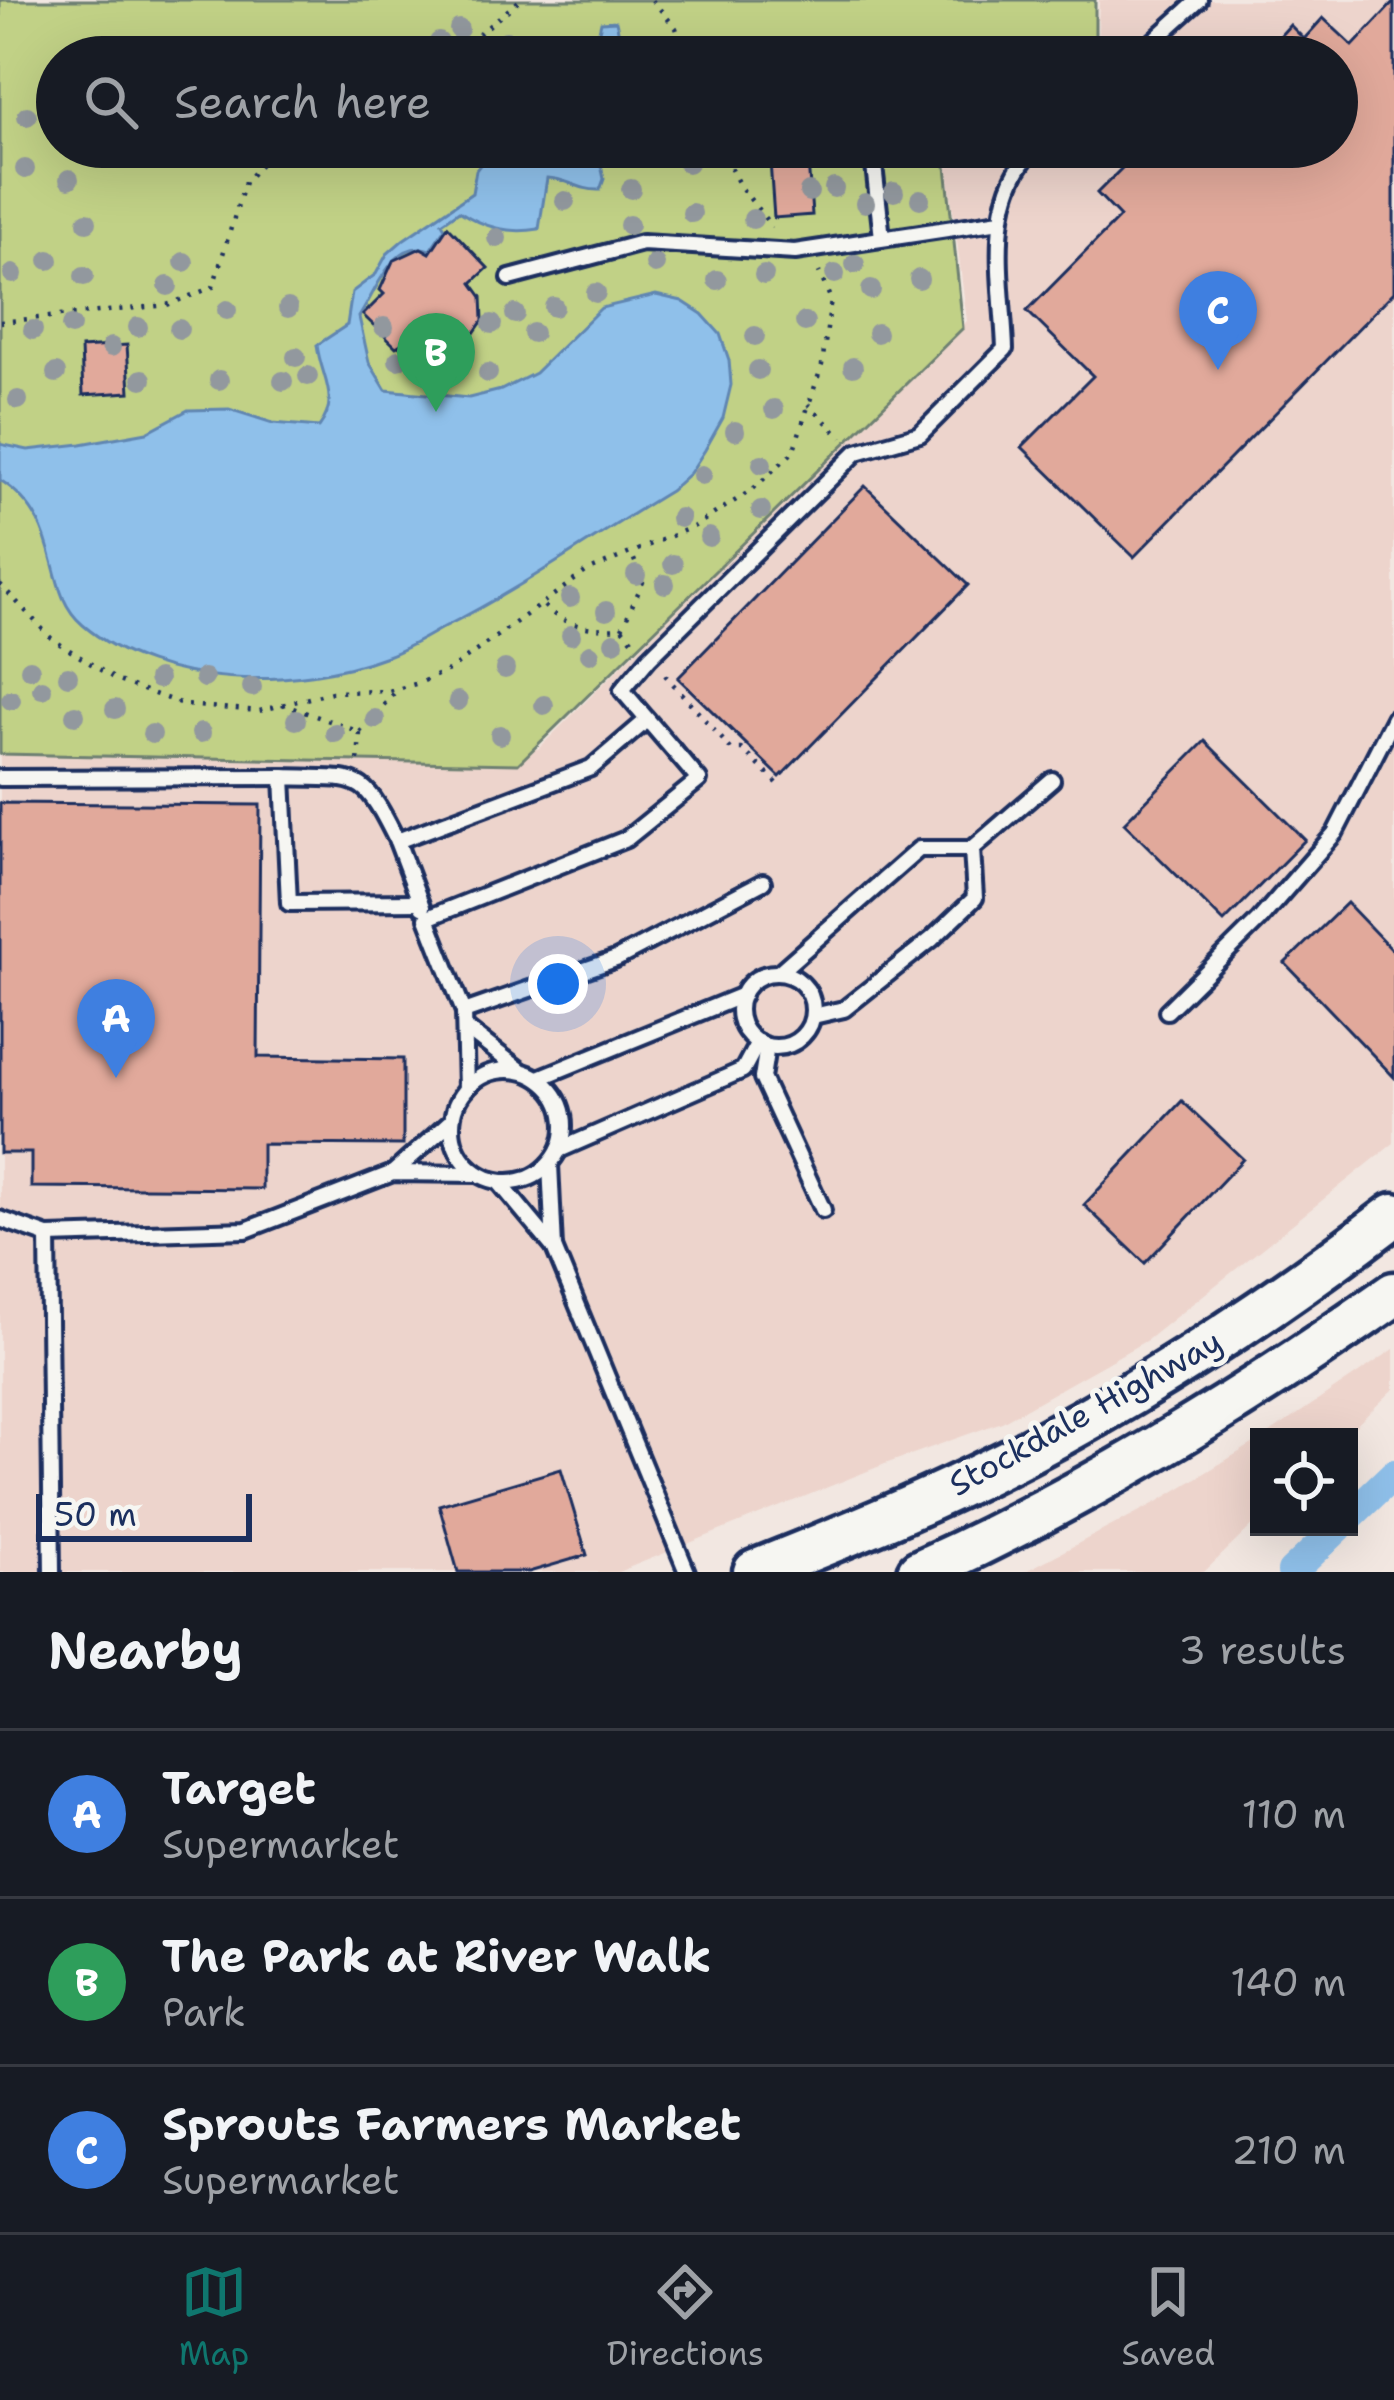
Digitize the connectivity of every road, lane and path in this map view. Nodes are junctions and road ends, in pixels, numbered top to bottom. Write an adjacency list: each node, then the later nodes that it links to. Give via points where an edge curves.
1 (520, 0): 6 (path)
2 (652, 0): 5 (path)
3 (666, 0): 5 (path)
4 (1199, 0): 8 (lane)
5 (659, 9): 7 (path)
6 (476, 36)
7 (679, 36)
8 (1159, 36)
9 (257, 168): 17 (path, via 245,182 214,287 166,305)
10 (730, 168): 15 (path)
11 (874, 168): 14 (lane)
12 (1020, 168): 13 (lane)
13 (1000, 220): 14 (lane); 19 (lane, via 1005,350 920,434)
14 (882, 238): 15 (lane)
15 (795, 252): 16 (lane, via 641,243); 18 (path, via 819,272 831,300)
16 (510, 278)
17 (0, 322)
18 (808, 404): 19 (path); 20 (path, via 793,452 752,490 695,526)
19 (856, 452): 24 (lane)
20 (631, 552): 22 (path, via 587,571); 23 (path, via 643,582)
21 (0, 584): 26 (path, via 52,639 118,681 185,705 259,711)
22 (544, 606): 23 (path, via 560,621); 25 (path, via 451,669)
23 (622, 628): 24 (path)
24 (649, 658): 28 (lane, via 622,690); 34 (path, via 731,749 742,749)
25 (399, 688): 26 (path); 29 (path)
26 (282, 704): 29 (path)
27 (1394, 718): 41 (lane, via 1335,833)
28 (647, 720): 35 (lane, via 591,768); 38 (lane, via 699,780 626,839)
29 (360, 732): 32 (path)
30 (283, 777): 31 (lane); 32 (lane); 38 (lane, via 289,903)
31 (0, 778)
32 (352, 780): 35 (lane, via 373,792)
33 (1052, 780): 36 (lane)
34 (777, 783)
35 (397, 841): 38 (lane)
36 (972, 848): 39 (lane, via 919,850); 43 (lane, via 975,898 844,1009)
37 (764, 882): 42 (lane, via 616,959)
38 (423, 910): 42 (lane)
39 (778, 973): 40 (lane); 43 (lane, via 808,991)
40 (743, 994): 45 (lane, via 741,1022); 47 (lane)
41 (1167, 1011)
42 (464, 1012): 44 (lane)
43 (813, 1016): 45 (lane, via 791,1044)
44 (467, 1029): 46 (lane); 48 (lane)
45 (762, 1044): 50 (lane, via 743,1070); 54 (lane, via 762,1078)
46 (522, 1071): 47 (lane); 48 (lane, via 487,1073)
47 (539, 1078): 50 (lane, via 565,1123)
48 (466, 1088): 49 (lane)
49 (452, 1120): 51 (lane); 52 (lane, via 455,1147)
50 (554, 1157): 53 (lane, via 529,1179); 58 (lane)
51 (392, 1173): 52 (lane); 57 (lane, via 246,1230)
52 (477, 1174): 53 (lane)
53 (499, 1181): 58 (lane)
54 (823, 1210)
55 (1394, 1215): 62 (main road, Stockdale Highway, via 1100,1410 977,1477)
56 (0, 1219): 57 (lane)
57 (48, 1236): 60 (lane)
58 (554, 1248): 61 (lane)
59 (1394, 1294): 63 (main road, Stockdale Highway, via 1190,1429)
60 (52, 1572)
61 (687, 1572)
62 (755, 1572)
63 (919, 1572)

